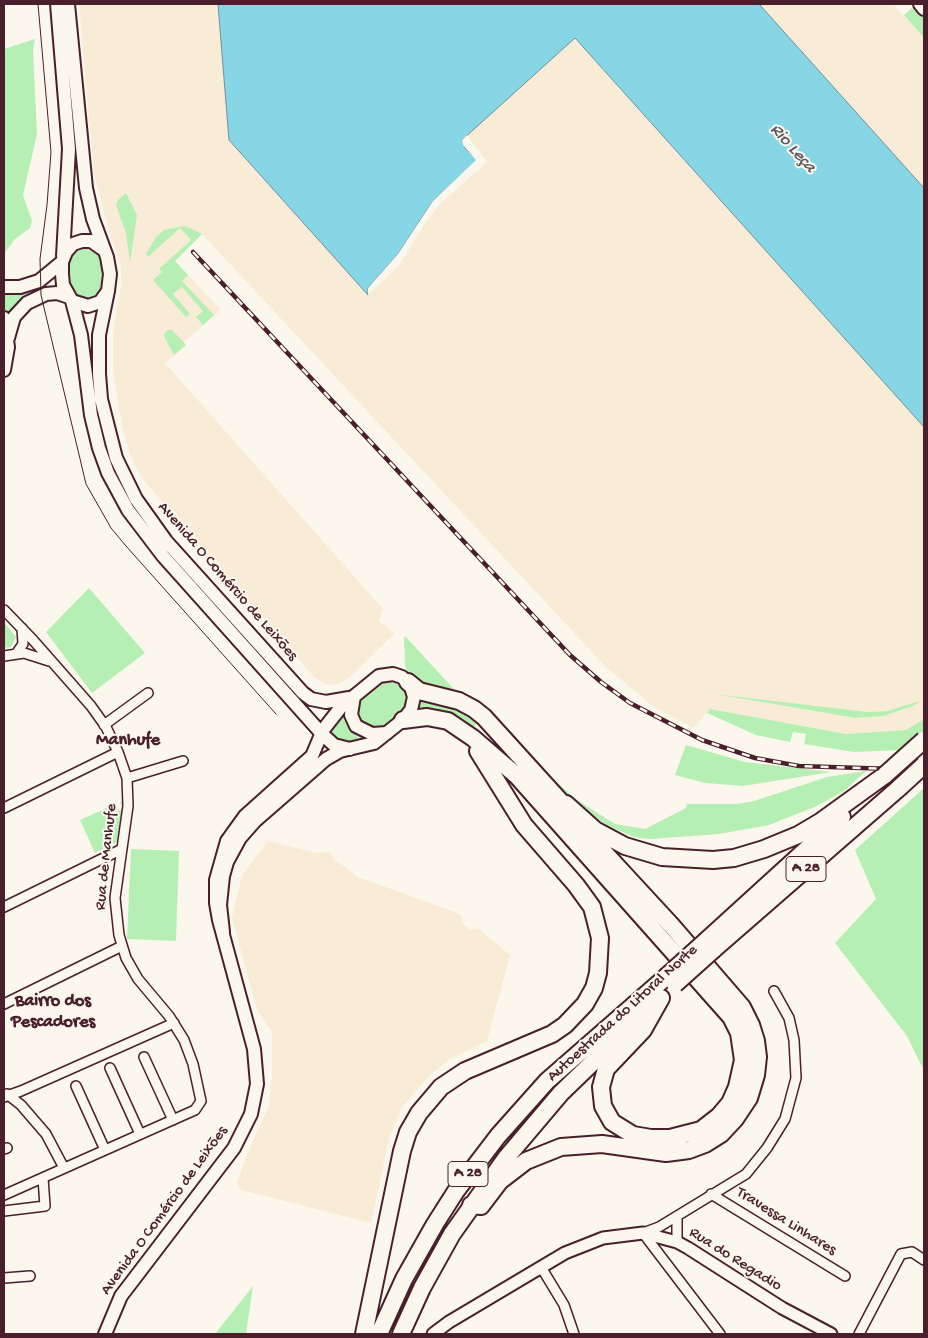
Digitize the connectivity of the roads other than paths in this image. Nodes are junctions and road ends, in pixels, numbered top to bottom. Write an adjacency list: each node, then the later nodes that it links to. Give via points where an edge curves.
1 (57, 4): 6 (main road, via 69,149)
2 (68, 4): 5 (main road, via 86,188 92,219)
3 (920, 4): 4 (main road)
4 (924, 9)
5 (104, 250): 6 (main road, via 91,241 82,241 73,244); 8 (main road, via 109,265)
6 (63, 260): 7 (main road, via 39,281); 9 (main road, via 63,285)
7 (4, 287)
8 (108, 291): 9 (main road, via 100,302 94,304 80,305); 20 (main road, Avenida O Comércio de Leixões, via 99,335 101,399 116,458 136,499 166,541 303,693 326,702)
9 (71, 299): 11 (main road, via 57,293 46,294 27,303 14,317); 24 (main road, Avenida O Comércio de Leixões, via 83,348 95,432 108,473 128,510 163,556 310,721)
10 (4, 318): 11 (main road)
11 (8, 338): 12 (main road)
12 (4, 370)
13 (4, 610): 14 (street, Rua de Manhufe)
14 (22, 628): 15 (street, via 23,644); 17 (street, Rua de Manhufe)
15 (16, 654): 16 (street); 17 (street, via 37,656)
16 (4, 656)
17 (55, 666): 21 (street, Rua de Manhufe)
18 (408, 682): 20 (main road, Avenida O Comércio de Leixões, via 398,675 383,675 369,682); 22 (main road, via 413,691 411,710); 32 (highway, via 419,691 459,701 474,709)
19 (148, 693): 21 (street)
20 (354, 696): 22 (main road, via 351,715 359,729 372,734); 24 (main road, Avenida O Comércio de Leixões, via 330,719)
21 (104, 724): 27 (street, Rua de Manhufe)
22 (397, 725): 23 (highway, via 427,718 448,721); 26 (main road, Avenida O Comércio de Leixões, via 368,746)
23 (473, 738): 41 (highway, via 537,797 725,1009 739,1033 742,1070 734,1096 725,1110 714,1121 693,1133 651,1138 633,1135 612,1122 603,1106 601,1087 606,1069 643,1030); 66 (highway, via 476,749 524,825 592,907 600,938 598,973 594,988 584,1004 565,1025 465,1071 441,1087 419,1113 402,1151)
24 (320, 740): 26 (main road); 36 (main road, Avenida O Comércio de Leixões, via 312,756 245,816 228,841 216,887)
25 (924, 740): 30 (highway, Autoestrada do Litoral Norte / A 28, bridge)
26 (352, 749): 36 (main road, Avenida O Comércio de Leixões, via 340,751 321,763 240,838 223,876)
27 (118, 752): 31 (street, Rua de Manhufe); 33 (street)
28 (183, 762): 31 (street)
29 (924, 765): 37 (highway, Autoestrada do Litoral Norte / A 28, bridge)
30 (885, 776): 32 (highway, via 798,834 755,852 713,860 672,858 634,849 595,830); 37 (highway, Autoestrada do Litoral Norte / A 28)
31 (127, 778): 34 (street, Rua de Manhufe, via 128,806)
32 (562, 803): 55 (highway, via 742,1007 756,1042 756,1076 749,1098 735,1119 721,1134 705,1144 666,1153 602,1144 561,1147 526,1161 500,1181 481,1206)
33 (4, 808)
34 (122, 849): 35 (street); 38 (street, Rua de Manhufe, via 115,898 116,924)
35 (4, 907)
36 (222, 932): 65 (main road, Avenida O Comércio de Leixões, via 254,1049 257,1084 251,1114 234,1148 121,1296)
37 (710, 945): 39 (highway, Autoestrada do Litoral Norte / A 28, bridge)
38 (122, 946): 42 (street); 43 (street, Rua de Manhufe, via 138,979)
39 (670, 980): 41 (highway, Autoestrada do Litoral Norte / A 28); 67 (highway, Autoestrada do Litoral Norte / A 28, via 547,1081 498,1136 438,1219)
40 (774, 991): 53 (street, via 789,1018 794,1040 796,1078 785,1119 746,1174)
41 (661, 998): 55 (highway, Autoestrada do Litoral Norte / A 28, via 618,1036 528,1128)
42 (4, 1004)
43 (174, 1023): 47 (street); 48 (street, Rua de Manhufe, via 191,1058 201,1101 195,1110)
44 (144, 1057): 48 (street)
45 (110, 1068): 49 (street)
46 (76, 1086): 50 (street)
47 (6, 1095): 51 (street, via 21,1105 46,1134)
48 (173, 1120): 49 (street, Rua de Manhufe)
49 (140, 1134): 50 (street, Rua de Manhufe)
50 (105, 1150): 51 (street, Rua de Manhufe)
51 (64, 1168): 52 (street, Rua de Manhufe)
52 (43, 1178): 54 (street, Rua de Manhufe); 56 (street, via 45,1206)
53 (711, 1194): 57 (street); 63 (street, Travessa Linhares)
54 (4, 1195)
55 (471, 1205): 68 (highway, Autoestrada do Litoral Norte / A 28, via 430,1274)
56 (4, 1211)
57 (677, 1216): 58 (street); 59 (street)
58 (643, 1233): 59 (street, Rua do Regadio); 61 (street, Rua do Regadio, via 618,1234 585,1244); 71 (street)
59 (676, 1242): 72 (street, Rua do Regadio, via 782,1308)
60 (924, 1260): 73 (street, via 912,1252 901,1254)
61 (541, 1267): 69 (street, Rua do Regadio); 70 (street, via 564,1305)
62 (30, 1276): 64 (street)
63 (845, 1276)
64 (4, 1278)
65 (105, 1334)
66 (364, 1334)
67 (379, 1334)
68 (401, 1334)
69 (433, 1334)
70 (574, 1334)
71 (720, 1334)
72 (831, 1334)
73 (859, 1334)

